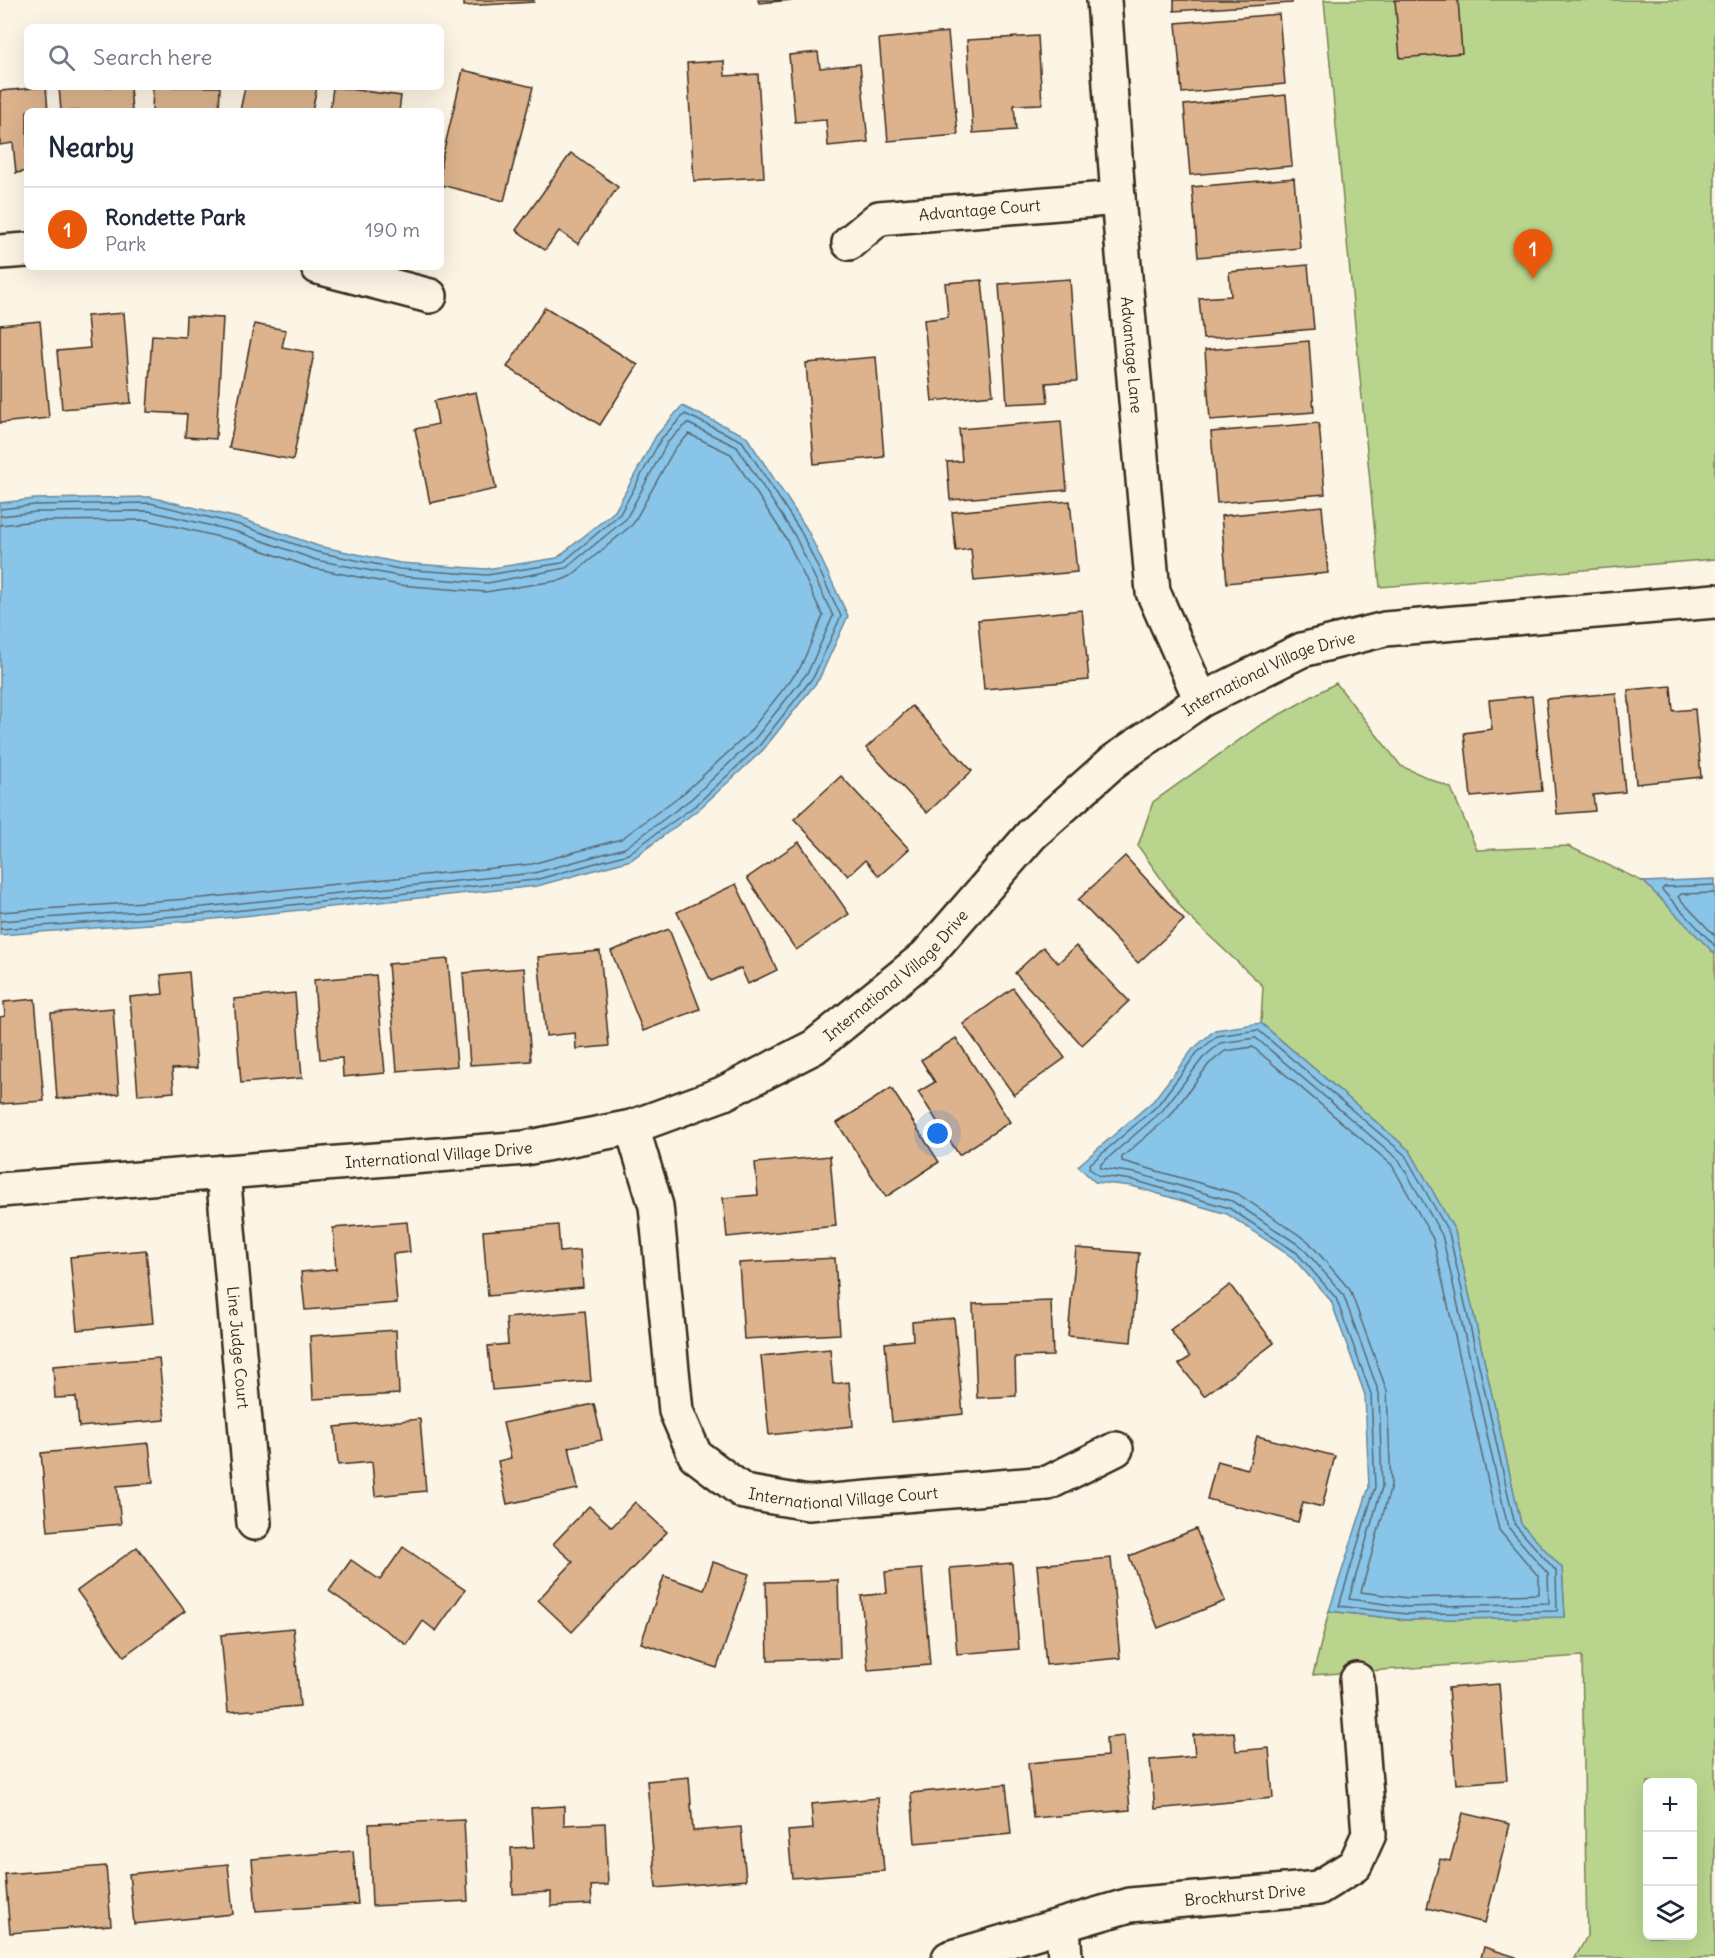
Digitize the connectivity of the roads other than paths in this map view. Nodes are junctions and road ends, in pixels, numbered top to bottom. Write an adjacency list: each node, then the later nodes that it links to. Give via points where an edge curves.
1 (1104, 0): 2 (street, Advantage Lane)
2 (1118, 198): 3 (street, Advantage Court, via 879,218); 9 (street, Advantage Lane, via 1153,592)
3 (849, 243)
4 (24, 250): 5 (street)
5 (0, 252)
6 (330, 270): 7 (street)
7 (430, 296)
8 (1715, 601): 9 (street, International Village Drive, via 1384,629 1302,650)
9 (1201, 700): 10 (street, International Village Drive, via 1114,761 1032,834 926,956 814,1047 722,1094)
10 (632, 1127): 11 (street, International Village Drive, via 525,1148); 13 (street, International Village Court, via 656,1206 676,1411 695,1455 744,1492 808,1503 1048,1483)
11 (223, 1172): 12 (street, International Village Drive); 14 (street, Line Judge Court)
12 (0, 1190)
13 (1116, 1449)
14 (254, 1523)
15 (1357, 1680): 16 (street, Brockhurst Drive, via 1369,1834 1355,1865 1318,1888 1130,1905)
16 (1063, 1926): 17 (street, Brockhurst Drive); 18 (street)
17 (949, 1958)
18 (1065, 1958)

